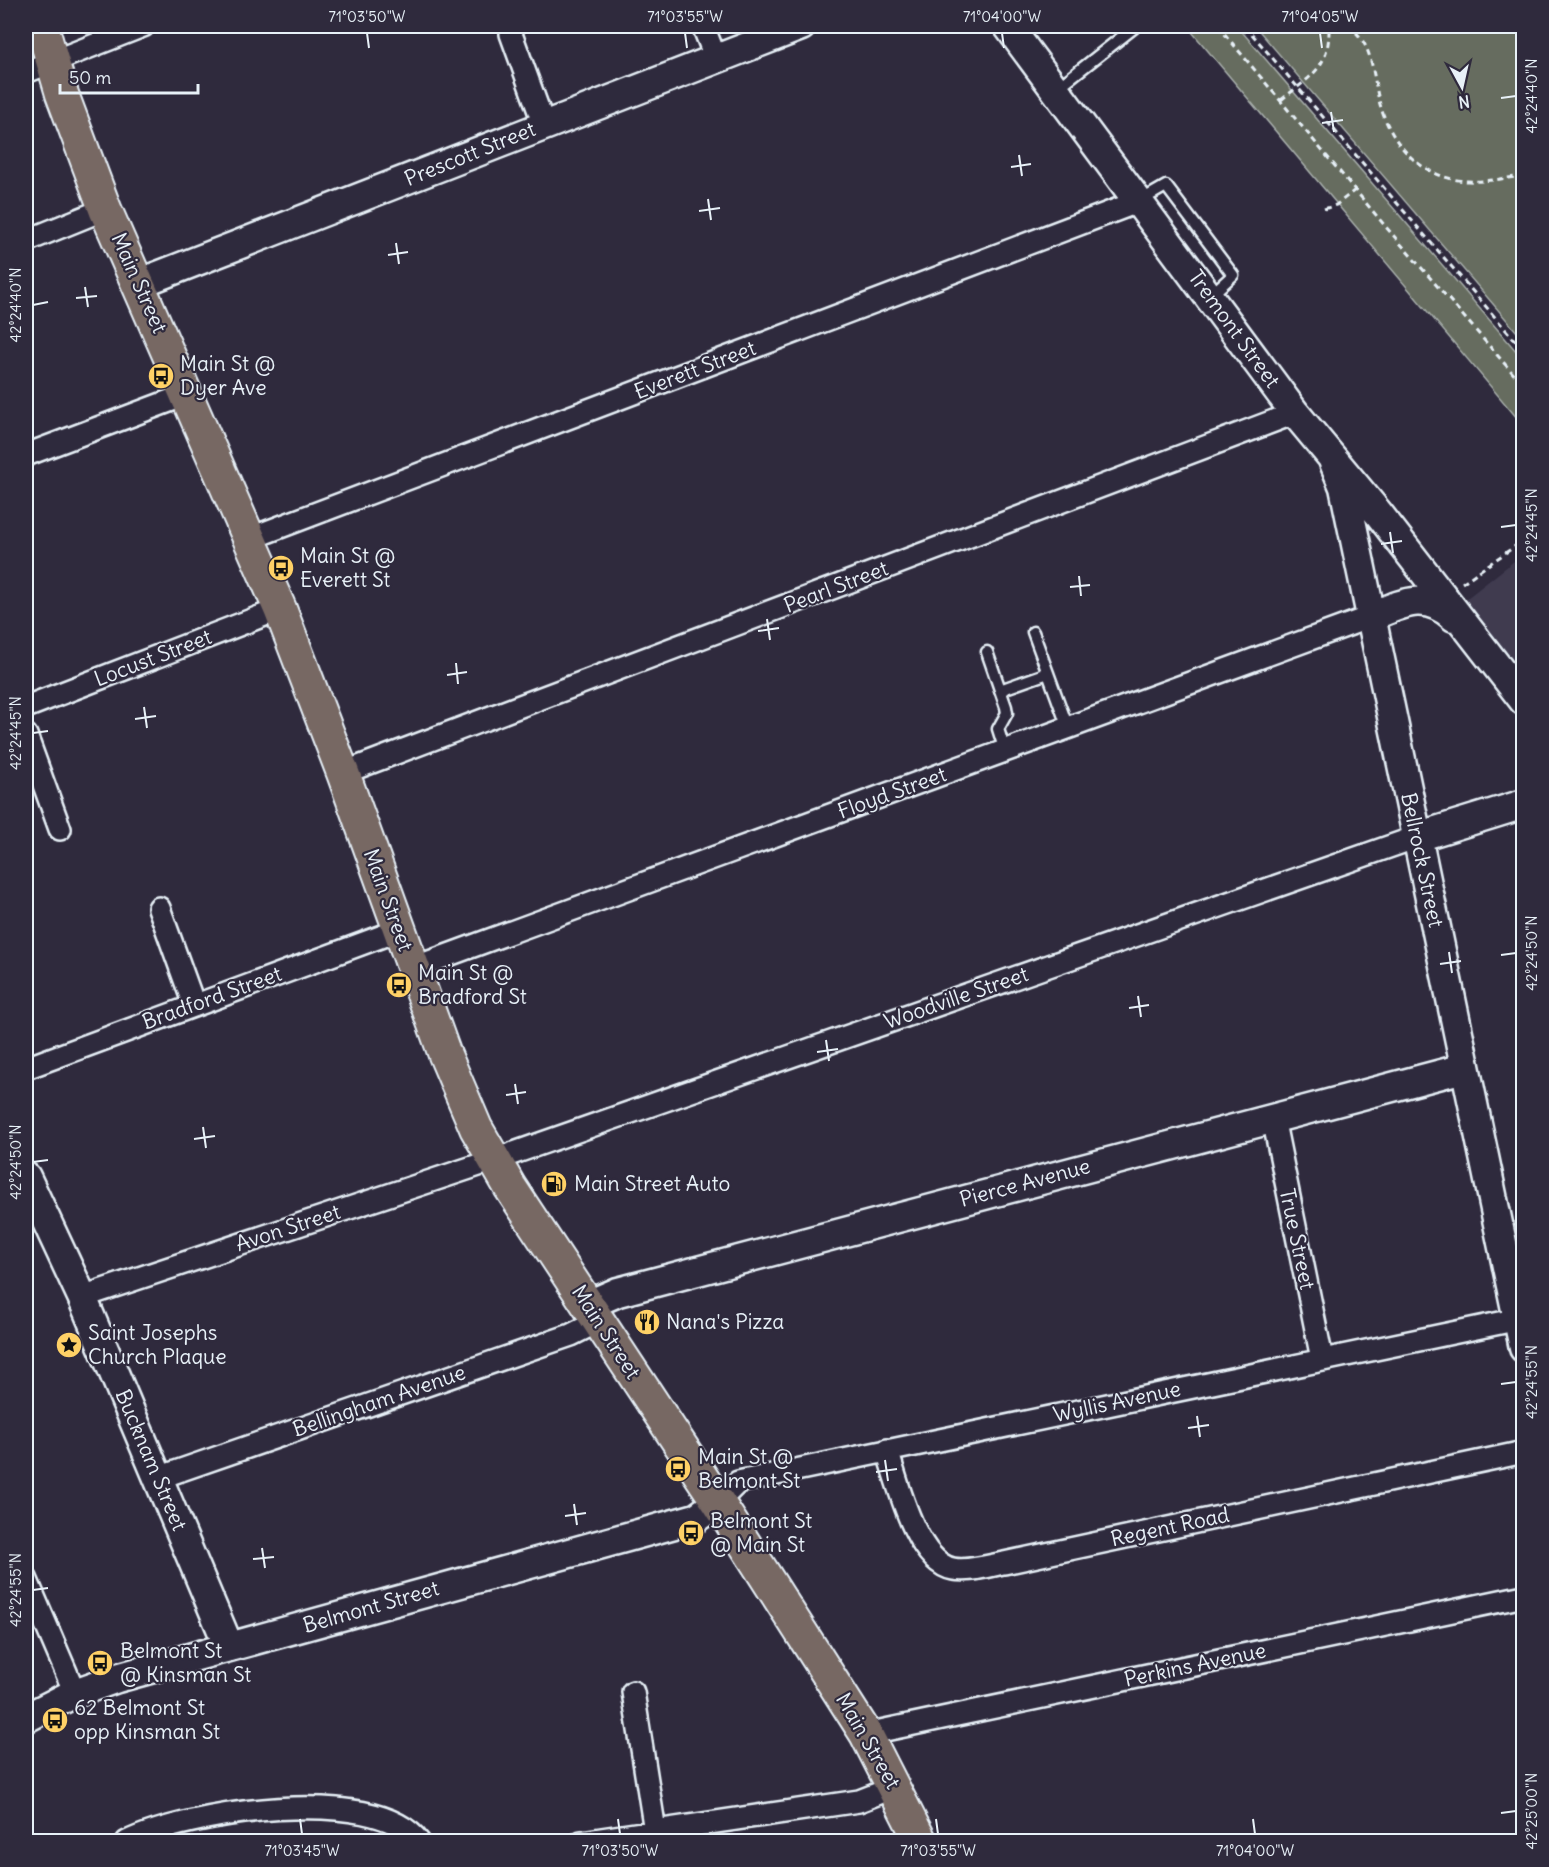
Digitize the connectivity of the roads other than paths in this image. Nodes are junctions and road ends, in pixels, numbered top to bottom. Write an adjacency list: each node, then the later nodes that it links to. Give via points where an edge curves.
1 (42, 26): 9 (main road, Main Street)
2 (143, 26): 9 (street)
3 (703, 26): 8 (street)
4 (801, 26): 8 (street, Prescott Street)
5 (1008, 26): 10 (street, Tremont Street)
6 (1136, 26): 10 (lane)
7 (511, 34): 11 (street)
8 (716, 59): 11 (street, Prescott Street)
9 (38, 67): 13 (main road, Main Street)
10 (1056, 89): 12 (street, Tremont Street)
11 (544, 125): 15 (street, Prescott Street)
12 (1140, 201): 17 (street, Tremont Street); 20 (street, Everett Street)
13 (105, 209): 14 (street); 15 (main road, Main Street)
14 (26, 241)
15 (140, 283): 16 (main road, Main Street)
16 (188, 394): 18 (street); 20 (main road, Main Street)
17 (1295, 413): 19 (street, Tremont Street); 34 (street, Pearl Street)
18 (26, 454)
19 (1333, 460): 22 (street, Bellrock Street, via 1344,487); 23 (street, Tremont Street)
20 (250, 538): 21 (main road, Main Street)
21 (280, 609): 30 (street, Locust Street); 34 (main road, Main Street)
22 (1370, 616): 23 (street, Tremont Street, via 1420,600 1442,608); 31 (street, Floyd Street); 37 (street, Bellrock Street)
23 (1465, 627): 26 (street, Tremont Street)
24 (1033, 632): 27 (lane)
25 (987, 652): 28 (lane)
26 (1514, 671): 29 (street, Tremont Street)
27 (1048, 673): 28 (lane); 31 (lane)
28 (1000, 690): 33 (lane, via 1007,713 998,729)
29 (1524, 701)
30 (26, 707)
31 (1068, 728): 33 (street, Floyd Street)
32 (26, 735): 36 (street)
33 (1005, 751): 40 (street, Floyd Street)
34 (343, 773): 39 (main road, Main Street)
35 (1524, 804): 37 (street)
36 (60, 830)
37 (1417, 837): 43 (street, Bellrock Street); 45 (street, Woodville Street)
38 (159, 908): 41 (street)
39 (399, 930): 40 (main road, Main Street); 41 (street, Bradford Street)
40 (413, 968): 45 (main road, Main Street, via 461,1095)
41 (194, 1005): 42 (street, Bradford Street)
42 (26, 1068)
43 (1464, 1068): 44 (street, Pierce Avenue); 49 (street, Bellrock Street)
44 (1273, 1118): 48 (street, Pierce Avenue, via 618,1292); 50 (street, True Street)
45 (494, 1160): 47 (street, Avon Street); 48 (main road, Main Street)
46 (26, 1176): 47 (street, Bucknam Street)
47 (82, 1297): 53 (street, Bucknam Street)
48 (594, 1313): 53 (street, Bellingham Avenue, via 571,1335); 54 (main road, Main Street)
49 (1521, 1330): 50 (street, Wyllis Avenue)
50 (1322, 1359): 51 (street, Wyllis Avenue)
51 (887, 1450): 52 (street, Regent Road, via 921,1540 941,1564 961,1569); 54 (street, Wyllis Avenue, via 738,1482)
52 (1524, 1452)
53 (158, 1478): 57 (street, Bucknam Street)
54 (718, 1502): 57 (street, Belmont Street, via 696,1518); 61 (main road, Main Street)
55 (26, 1578): 59 (street)
56 (1524, 1596): 61 (street, Perkins Avenue)
57 (229, 1647): 59 (street, Belmont Street)
58 (633, 1692): 63 (street)
59 (75, 1693): 60 (street, Belmont Street)
60 (26, 1719)
61 (866, 1734): 62 (main road, Main Street)
62 (896, 1787): 63 (street, via 859,1801); 67 (main road, Main Street)
63 (655, 1831): 66 (street)
64 (127, 1842): 65 (street, via 171,1826 314,1806 375,1815 404,1828)
65 (419, 1842)
66 (581, 1842)
67 (921, 1842)

